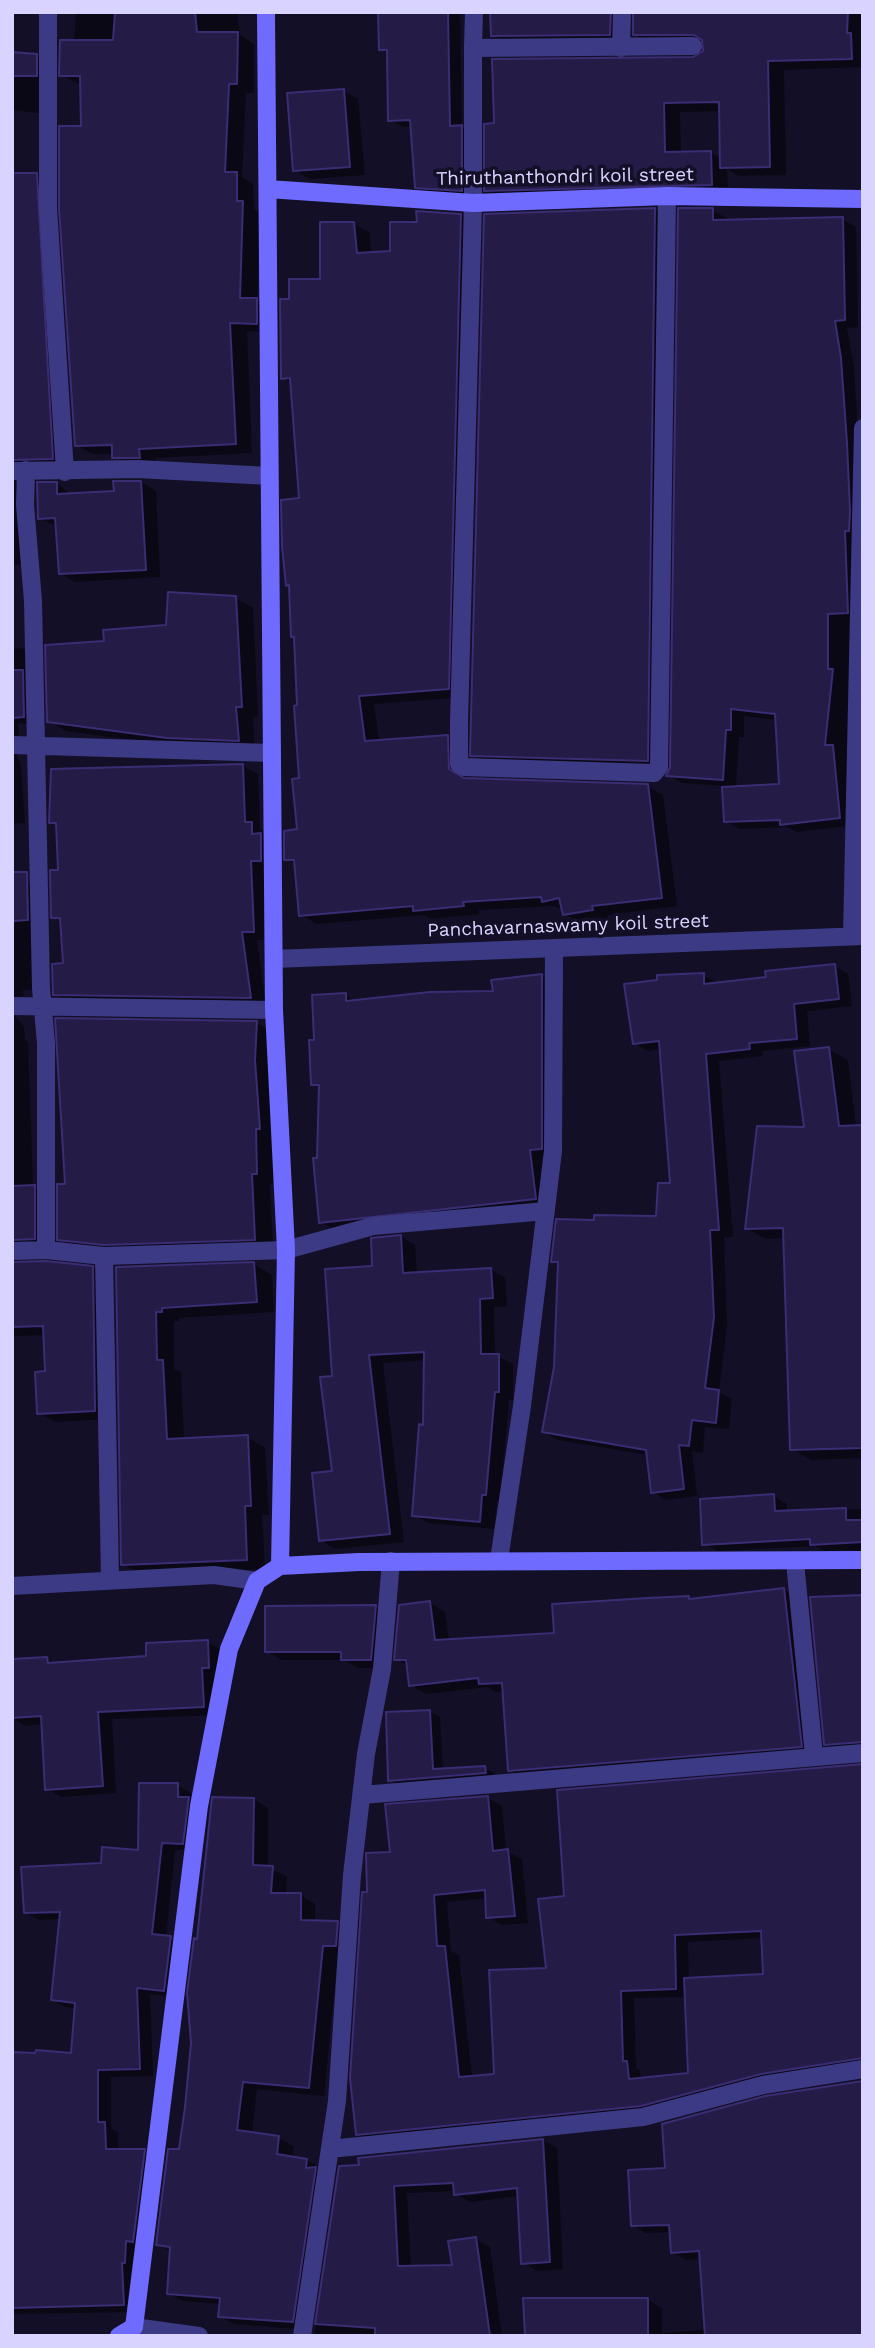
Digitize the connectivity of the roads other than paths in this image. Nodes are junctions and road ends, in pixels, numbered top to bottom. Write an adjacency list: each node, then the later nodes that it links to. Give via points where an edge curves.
1 (48, 12): 14 (street, via 48,208)
2 (266, 12): 8 (street)
3 (474, 12): 6 (street)
4 (622, 12): 7 (street)
5 (693, 46): 7 (street)
6 (473, 48): 7 (street); 11 (street)
7 (621, 48)
8 (268, 189): 11 (street, Thiruthanthondri koil street); 15 (street)
9 (667, 196): 10 (street, Thiruthanthondri koil street); 11 (street, Thiruthanthondri koil street); 11 (street, via 660,757 653,772 459,764)
10 (863, 198)
11 (473, 203)
12 (863, 428): 19 (street)
13 (19, 471): 14 (street); 17 (street, via 33,601)
14 (65, 472): 15 (street, via 138,469)
15 (269, 476): 18 (street)
16 (12, 745): 17 (street)
17 (34, 746): 18 (street); 23 (street)
18 (271, 752): 21 (street)
19 (858, 936): 20 (street, Panchavarnaswamy koil street)
20 (554, 948): 21 (street, Panchavarnaswamy koil street); 25 (street, via 553,1151)
21 (274, 959): 24 (street)
22 (12, 1006): 23 (street)
23 (42, 1006): 24 (street); 26 (street)
24 (274, 1010): 27 (street)
25 (546, 1211): 27 (street, via 373,1226); 30 (street)
26 (46, 1250): 28 (street); 29 (street)
27 (286, 1250): 29 (street); 34 (street)
28 (12, 1251)
29 (104, 1256): 35 (street)
30 (499, 1560): 32 (street); 33 (street)
31 (863, 1560): 33 (street)
32 (391, 1561): 34 (street); 40 (street, via 382,1669)
33 (795, 1562): 39 (street)
34 (280, 1566): 36 (street)
35 (110, 1579): 36 (street, via 214,1575); 37 (street)
36 (257, 1581): 43 (street, via 229,1649 199,1806)
37 (12, 1586)
38 (863, 1753): 39 (street)
39 (814, 1756): 40 (street)
40 (362, 1795): 42 (street)
41 (863, 2069): 42 (street, via 763,2085 643,2117)
42 (330, 2148): 45 (street)
43 (126, 2331): 44 (street)
44 (199, 2336)
45 (302, 2336)

